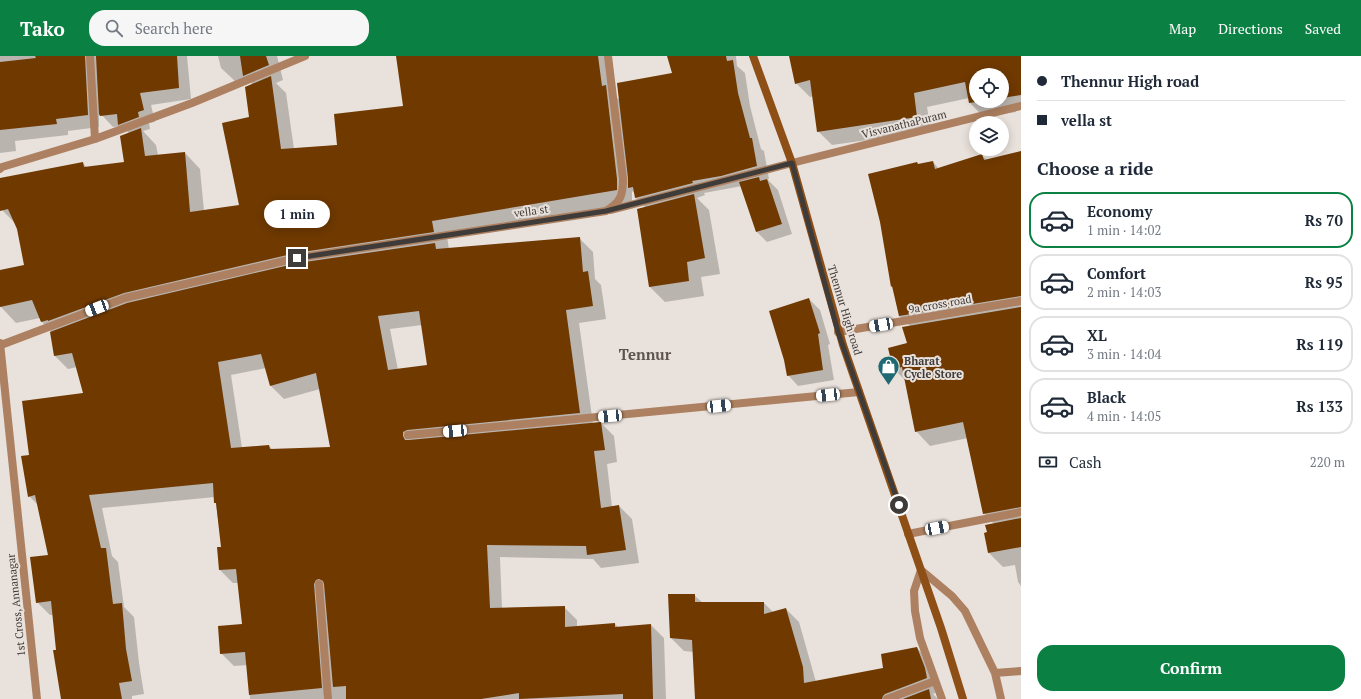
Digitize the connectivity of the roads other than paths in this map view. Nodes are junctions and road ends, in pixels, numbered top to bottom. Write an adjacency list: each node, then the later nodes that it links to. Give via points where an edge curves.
1 (90, 56): 6 (street)
2 (305, 56): 6 (street)
3 (608, 56): 9 (street, via 623,191 620,199)
4 (753, 56): 7 (main road, Thennur High road)
5 (1021, 106): 7 (street, VisvanathaPuram)
6 (95, 140): 8 (street)
7 (792, 163): 9 (street, VisvanathaPuram); 11 (main road, Thennur High road)
8 (0, 169)
9 (606, 211): 12 (street, vella st, via 297,258 125,298)
10 (1021, 301): 11 (street, 9a cross road)
11 (838, 332): 13 (main road, Thennur High road)
12 (0, 344): 22 (street, 1st Cross, Annanagar)
13 (859, 392): 14 (street); 16 (main road, Thennur High road)
14 (408, 435)
15 (1021, 512): 16 (street)
16 (908, 534): 17 (main road, Thennur High road)
17 (920, 570): 20 (street, via 952,596 964,611); 21 (street, via 914,590 915,611 920,638); 26 (main road, Thennur High road)
18 (319, 584): 23 (street)
19 (1021, 671): 20 (street)
20 (995, 673): 27 (street)
21 (935, 681): 24 (street); 25 (street)
22 (37, 699)
23 (328, 699)
24 (888, 699)
25 (942, 699)
26 (964, 699)
27 (1001, 699)

